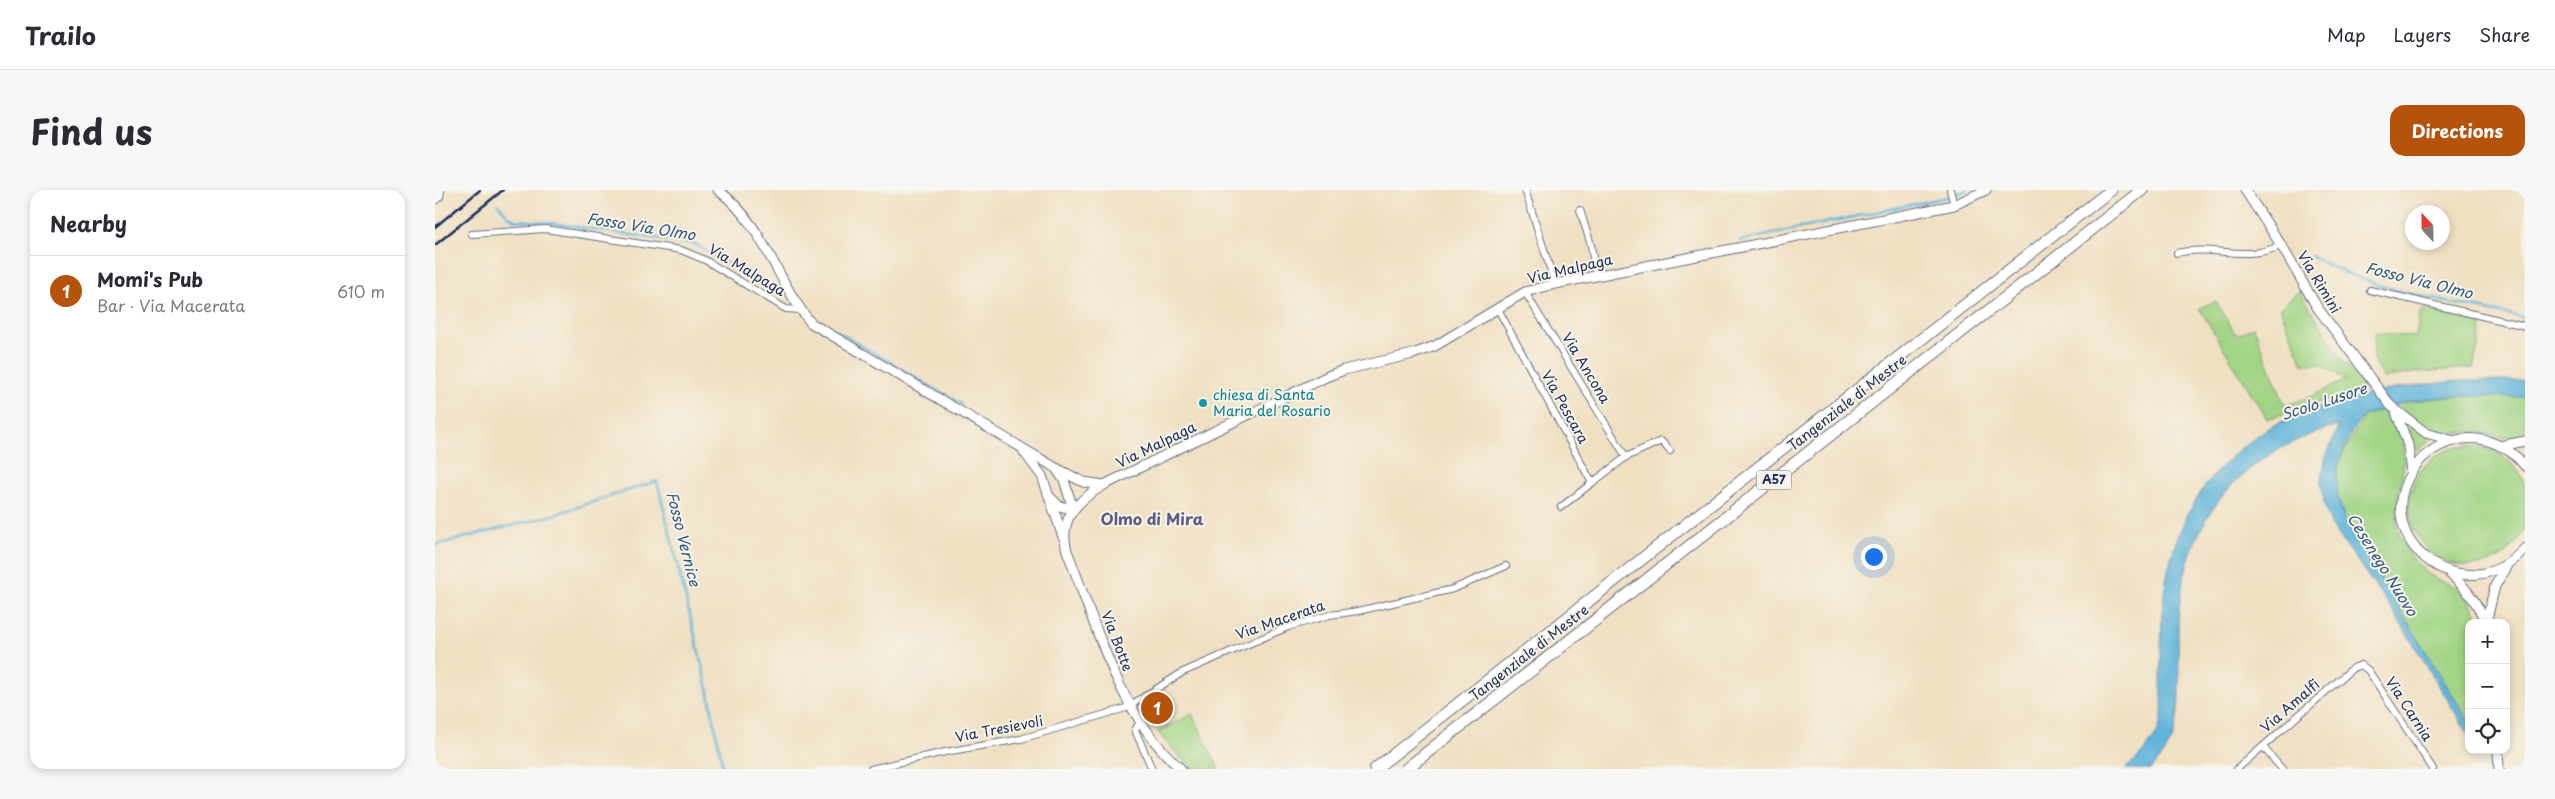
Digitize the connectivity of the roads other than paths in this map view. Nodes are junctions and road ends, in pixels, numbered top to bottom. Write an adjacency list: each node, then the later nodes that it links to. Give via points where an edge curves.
1 (441, 190): 9 (street)
2 (718, 190): 19 (street, Via Malpaga, via 755,229)
3 (1525, 190): 15 (street)
4 (1986, 190): 8 (street, Via Malpaga)
5 (2111, 190): 49 (highway, Tangenziale di Mestre / A57)
6 (2142, 190): 50 (highway, Tangenziale di Mestre / A57)
7 (2245, 190): 12 (street, Via Rimini)
8 (1952, 196): 14 (street, Via Malpaga)
9 (435, 201)
10 (1580, 210): 14 (street)
11 (472, 234): 19 (street, Via Malpaga, via 545,229 681,250 705,260 785,309)
12 (2281, 245): 13 (street, via 2250,254 2191,249); 21 (street, Via Rimini, via 2317,307)
13 (2177, 253)
14 (1596, 276): 15 (street, Via Malpaga)
15 (1555, 284): 17 (street, Via Malpaga)
16 (2370, 290): 20 (street)
17 (1525, 292): 18 (street, Via Malpaga); 27 (street, Via Ancona)
18 (1498, 309): 31 (street, Via Pescara); 32 (street, Via Malpaga, via 1435,346 1328,376)
19 (800, 310): 25 (street, Via Malpaga, via 811,324)
20 (2525, 326)
21 (2393, 409): 22 (street, via 2426,433); 30 (street, via 2408,445)
22 (2454, 441): 24 (street, via 2476,439); 30 (street, via 2430,452)
23 (2525, 441): 24 (street)
24 (2500, 446): 28 (street)
25 (1020, 448): 29 (street, Via Malpaga); 33 (street, Via Malpaga, via 1037,468)
26 (1670, 451): 27 (street, via 1661,441)
27 (1626, 457): 31 (street)
28 (2525, 466)
29 (1056, 468): 32 (street, Via Malpaga, via 1083,482); 35 (street, via 1064,480)
30 (2411, 473): 40 (street, via 2401,503 2405,529 2415,549)
31 (1592, 482): 34 (street)
32 (1104, 485): 35 (street, Via Malpaga)
33 (1048, 495): 35 (street, via 1059,506); 36 (street, Via Malpaga)
34 (1561, 507)
35 (1073, 509): 36 (street, via 1067,518)
36 (1064, 540): 42 (street, Via Botte)
37 (2525, 548): 38 (street)
38 (2507, 565): 40 (street, via 2480,575); 40 (street, via 2495,586 2486,623 2466,587)
39 (1506, 566): 42 (street, Via Macerata, via 1453,589 1288,627 1183,672)
40 (2446, 571)
41 (2361, 665): 44 (street, Via Amalfi, via 2353,668); 53 (street, Via Carnia, via 2368,670)
42 (1130, 707): 43 (street, Via Botte); 46 (street, Via Tresievoli, via 1021,739)
43 (1140, 722): 47 (street, via 1135,730); 48 (street, Via Botte, via 1163,754)
44 (2263, 747): 51 (street, Via Amalfi); 52 (street)
45 (2498, 754): 54 (street)
46 (871, 769)
47 (1152, 769)
48 (1181, 769)
49 (1375, 769)
50 (1406, 769)
51 (2237, 769)
52 (2281, 769)
53 (2433, 769)
54 (2499, 769)

